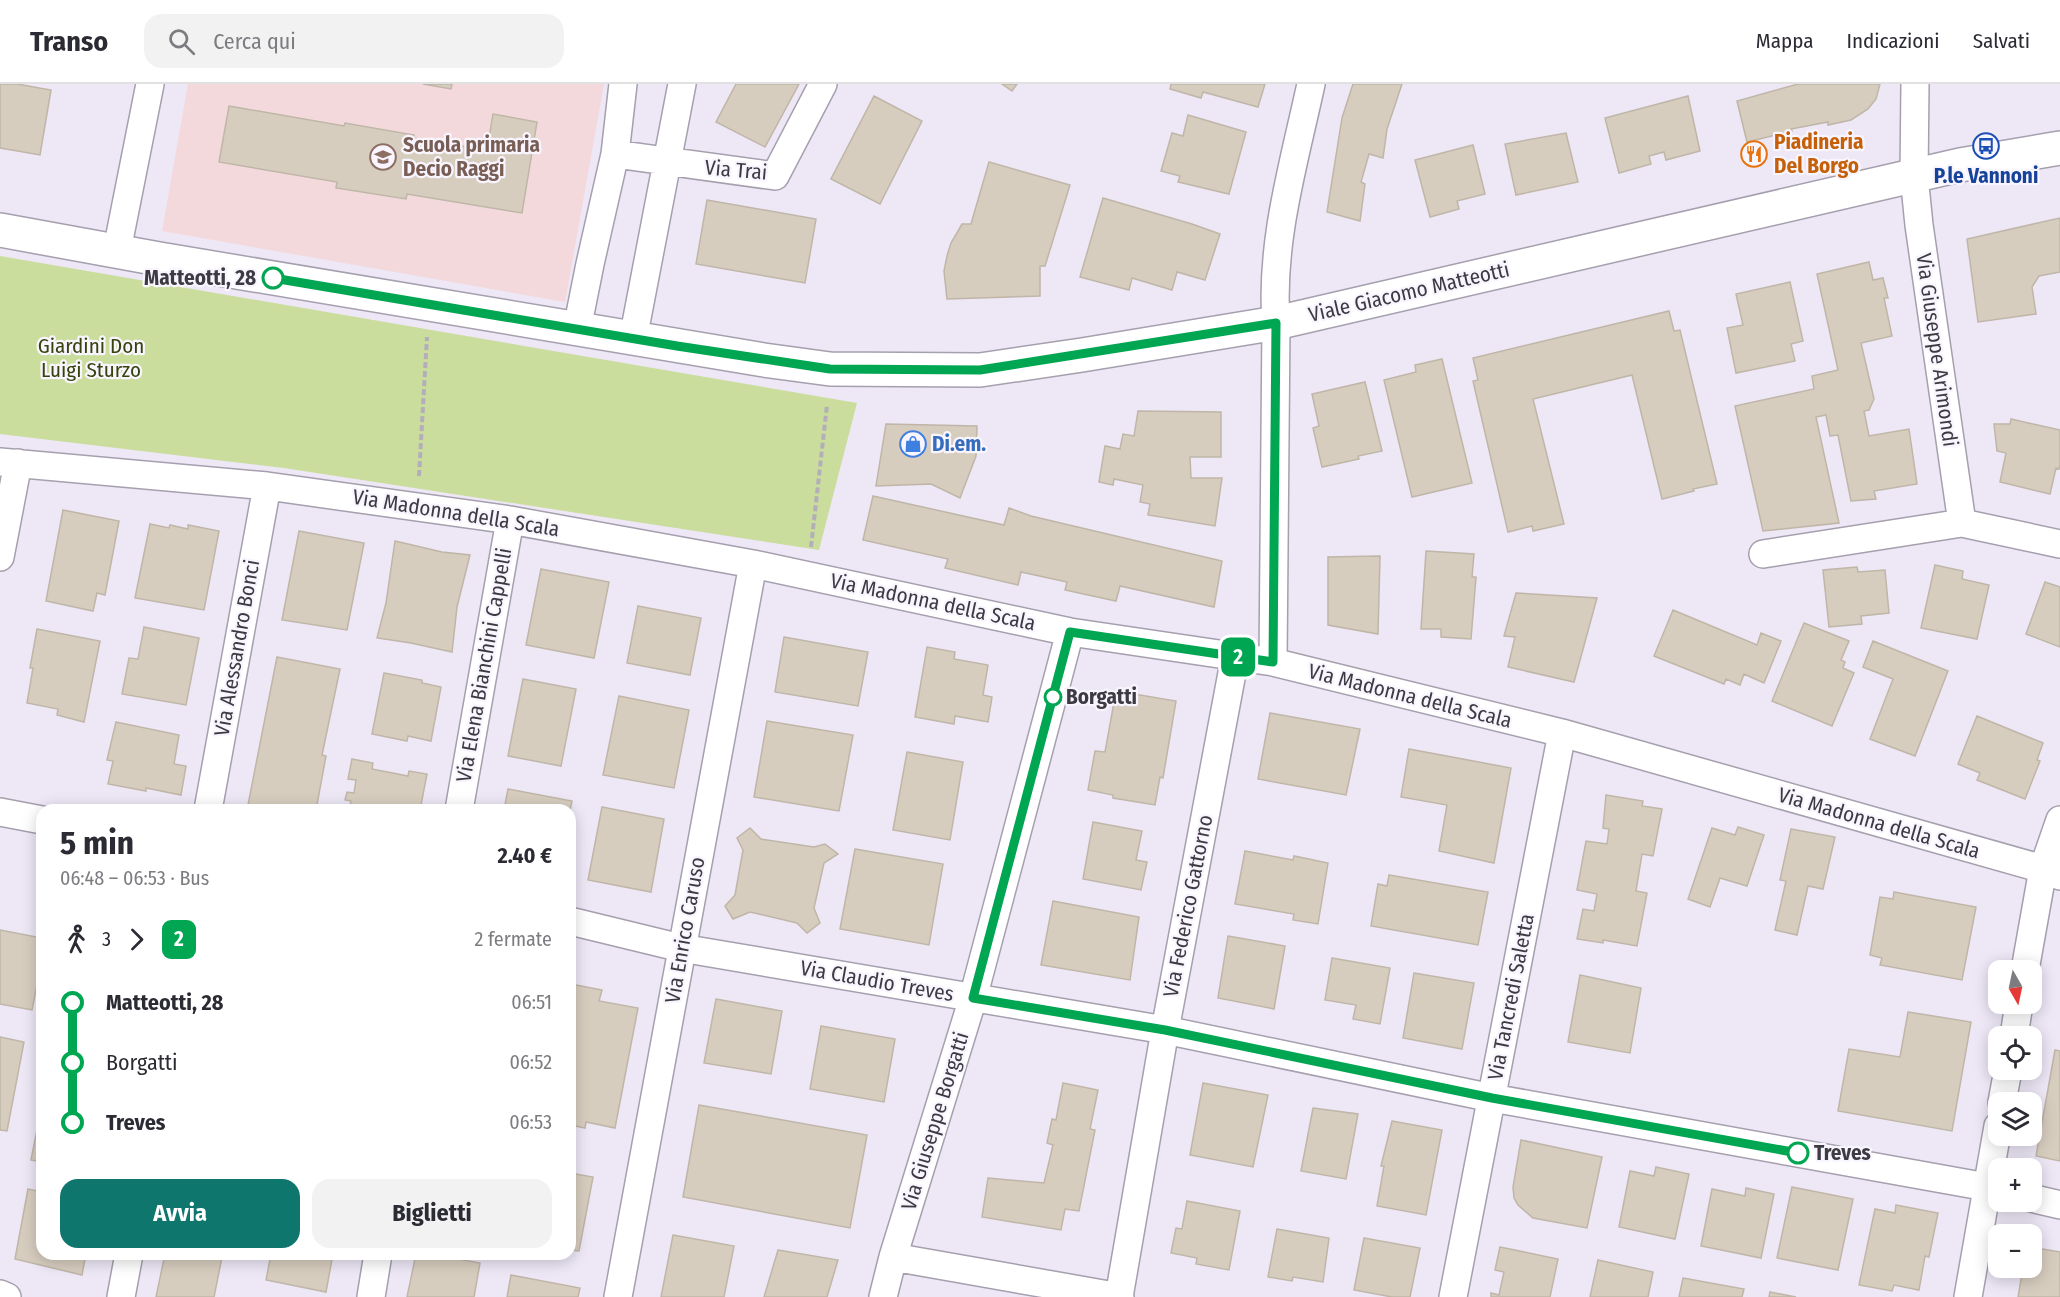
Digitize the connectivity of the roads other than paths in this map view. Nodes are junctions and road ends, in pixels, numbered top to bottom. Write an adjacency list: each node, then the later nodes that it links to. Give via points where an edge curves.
1 (150, 84): 12 (street)
2 (623, 84): 8 (street)
3 (682, 84): 9 (street)
4 (823, 84): 9 (street, Via Trai, via 775,176)
5 (1311, 84): 13 (street, via 1279,230 1274,290)
6 (1915, 84): 10 (street, Via Giuseppe Arimondi)
7 (2060, 148): 10 (main road, Viale Giacomo Matteotti)
8 (615, 154): 9 (street, Via Trai); 14 (street)
9 (667, 162): 15 (street)
10 (1914, 176): 13 (main road, Viale Giacomo Matteotti); 19 (street, Via Giuseppe Arimondi)
11 (0, 231): 12 (main road, Viale Giacomo Matteotti)
12 (117, 250): 14 (main road, Viale Giacomo Matteotti)
13 (1276, 323): 15 (main road, Viale Giacomo Matteotti, via 980,370 830,369); 26 (street)
14 (578, 329): 15 (main road, Viale Giacomo Matteotti)
15 (633, 339)
16 (9, 463): 17 (street, Via Madonna della Scala); 22 (street)
17 (267, 486): 18 (street, Via Madonna della Scala); 28 (street, Via Alessandro Bonci)
18 (510, 520): 23 (street, Via Madonna della Scala); 29 (street, Via Elena Bianchini Cappelli)
19 (1962, 523): 20 (street); 21 (street)
20 (2060, 543)
21 (1763, 554)
22 (0, 557)
23 (753, 564): 24 (street, Via Madonna della Scala); 35 (street, Via Enrico Caruso)
24 (1070, 632): 25 (street, Via Madonna della Scala); 37 (street, Via Giuseppe Borgatti)
25 (1235, 657): 26 (street, Via Madonna della Scala); 38 (street, Via Federico Gattorno)
26 (1273, 662): 27 (street, Via Madonna della Scala)
27 (1562, 733): 33 (street, Via Madonna della Scala); 39 (street, Via Tancredi Saletta)
28 (209, 804)
29 (460, 804)
30 (0, 812): 31 (street)
31 (36, 819)
32 (2060, 820): 33 (street)
33 (2051, 873): 36 (street)
34 (576, 922): 35 (street, Via Claudio Treves)
35 (681, 948): 37 (street, Via Claudio Treves); 51 (street, Via Enrico Caruso)
36 (2028, 960)
37 (973, 998): 38 (street, Via Claudio Treves); 44 (street, Via Giuseppe Borgatti)
38 (1165, 1030): 39 (street, Via Claudio Treves); 53 (street, Via Federico Gattorno)
39 (1492, 1098): 40 (street, Via Claudio Treves); 54 (street, Via Tancredi Saletta)
40 (1988, 1187)
41 (2042, 1201): 42 (street)
42 (2060, 1205)
43 (1988, 1210): 55 (street)
44 (893, 1257): 52 (street, Via Giuseppe Borgatti); 53 (street)
45 (128, 1260): 49 (street)
46 (377, 1260): 50 (street)
47 (0, 1294): 48 (street)
48 (7, 1297)
49 (122, 1297)
50 (370, 1297)
51 (618, 1297)
52 (883, 1297)
53 (1119, 1297)
54 (1453, 1297)
55 (1968, 1297)

